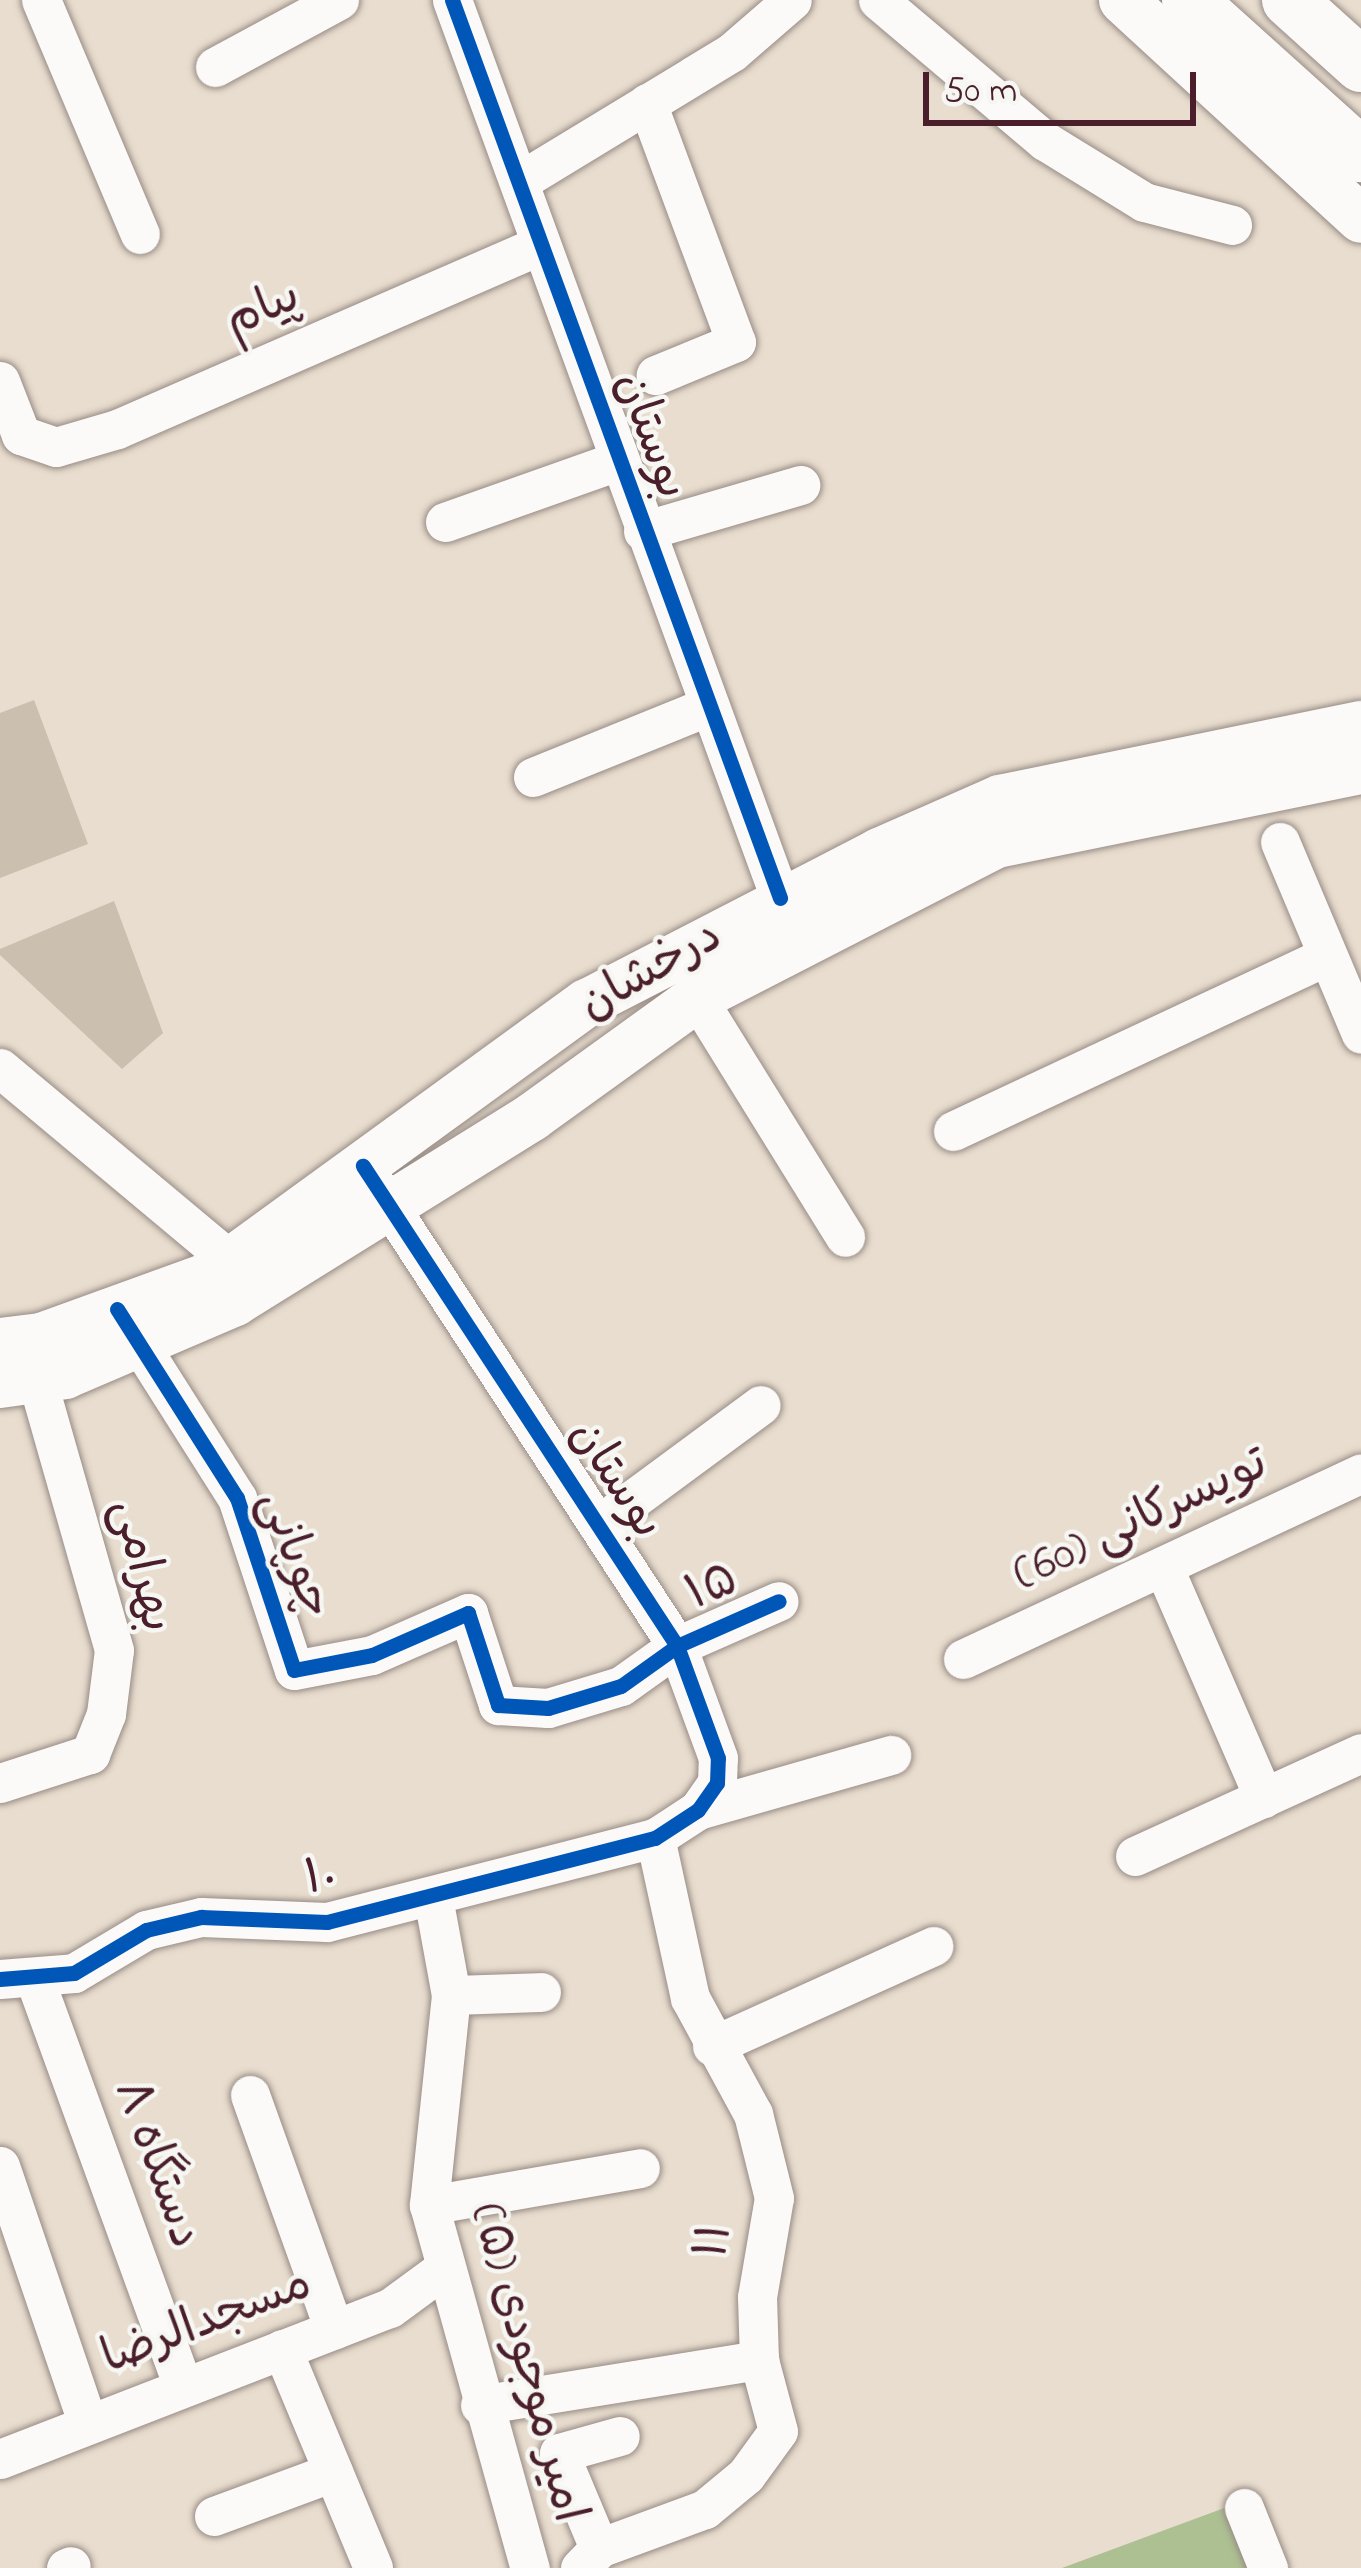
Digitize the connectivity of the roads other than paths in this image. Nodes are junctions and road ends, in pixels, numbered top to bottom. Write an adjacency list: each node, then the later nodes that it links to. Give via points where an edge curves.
1 (41, 0): 18 (street)
2 (339, 0): 12 (street)
3 (452, 0): 15 (street, بوستان)
4 (792, 0): 13 (street, via 732,52)
5 (878, 0): 17 (street, via 1045,141 1144,202)
6 (1123, 0): 16 (main road)
7 (1189, 0): 14 (highway)
8 (1289, 0): 11 (highway)
9 (1326, 0): 10 (main road)
10 (1361, 32)
11 (1361, 65)
12 (215, 67)
13 (647, 103): 15 (street); 20 (street, via 736,342)
14 (1361, 155)
15 (520, 181): 19 (street, بوستان)
16 (1361, 219)
17 (1232, 225)
18 (140, 234)
19 (541, 244): 21 (street, پیام, via 117,429 56,447 21,435); 22 (street, بوستان)
20 (656, 375)
21 (0, 384)
22 (617, 461): 24 (street); 25 (street, بوستان)
23 (800, 484): 25 (street)
24 (445, 522)
25 (644, 531): 26 (street, بوستان)
26 (709, 706): 29 (street); 31 (street, بوستان)
27 (1361, 724): 31 (main road, درخشان, via 1000,799)
28 (1361, 770): 33 (main road, درخشان, via 997,844)
29 (533, 777)
30 (1280, 842): 32 (street)
31 (779, 898): 37 (main road, درخشان, via 587,1004)
32 (1323, 958): 34 (street); 36 (street)
33 (697, 998): 38 (main road, درخشان); 39 (street)
34 (1361, 1034)
35 (0, 1068): 40 (street)
36 (953, 1131)
37 (363, 1166): 38 (street, بوستان); 40 (main road, درخشان)
38 (389, 1206): 41 (main road, درخشان, via 236,1303); 46 (street, بوستان)
39 (845, 1238)
40 (231, 1261): 41 (main road, درخشان)
41 (128, 1326): 42 (main road, درخشان); 43 (main road, درخشان); 49 (street, چوپانی, via 237,1498 295,1670 371,1655 468,1613 499,1705 548,1708 621,1686)
42 (0, 1342)
43 (18, 1382): 53 (street, بهرامی, via 114,1650 106,1714 91,1754)
44 (761, 1405): 46 (street)
45 (1361, 1473): 47 (street, تویسرکانی (60))
46 (598, 1525): 49 (street, بوستان)
47 (1163, 1566): 50 (street, تویسرکانی (60)); 54 (street)
48 (779, 1601): 49 (street, ۱۵)
49 (677, 1646): 55 (street, بوستان, via 718,1758 717,1783)
50 (964, 1659)
51 (1361, 1754): 54 (street)
52 (890, 1755): 55 (street)
53 (0, 1783)
54 (1264, 1798): 57 (street)
55 (698, 1810): 56 (street)
56 (655, 1838): 58 (street, ۱۰); 63 (street, ۱۱, via 690,1998)
57 (1135, 1856)
58 (433, 1898): 60 (street, ۱۰, via 327,1922 201,1917 146,1930 74,1973); 62 (street, امیر موجودی (۵))
59 (933, 1946): 63 (street)
60 (18, 1979): 72 (street, ۸ دستگاه)
61 (541, 1992): 62 (street)
62 (451, 1995): 67 (street, امیر موجودی (۵))
63 (712, 2046): 71 (street, ۱۱, via 753,2114 774,2198 757,2296)
64 (250, 2096): 69 (street)
65 (0, 2166): 74 (street)
66 (640, 2168): 67 (street)
67 (429, 2206): 68 (street, امیر موجودی (۵))
68 (443, 2269): 69 (street, مسجدالرضا, via 389,2308); 73 (street, امیر موجودی (۵))
69 (334, 2329): 70 (street, مسجدالرضا)
70 (282, 2349): 72 (street, مسجدالرضا); 77 (street)
71 (759, 2360): 73 (street); 80 (street, ۱۱, via 778,2431 746,2475 704,2509)
72 (182, 2383): 74 (street, مسجدالرضا)
73 (481, 2405): 82 (street, امیر موجودی (۵))
74 (87, 2422): 76 (street, مسجدالرضا)
75 (620, 2436): 80 (street, via 559,2453)
76 (0, 2459)
77 (333, 2472): 79 (street); 81 (street)
78 (1244, 2508): 83 (street)
79 (214, 2516)
80 (590, 2558)
81 (373, 2568)
82 (530, 2568)
83 (1268, 2568)

